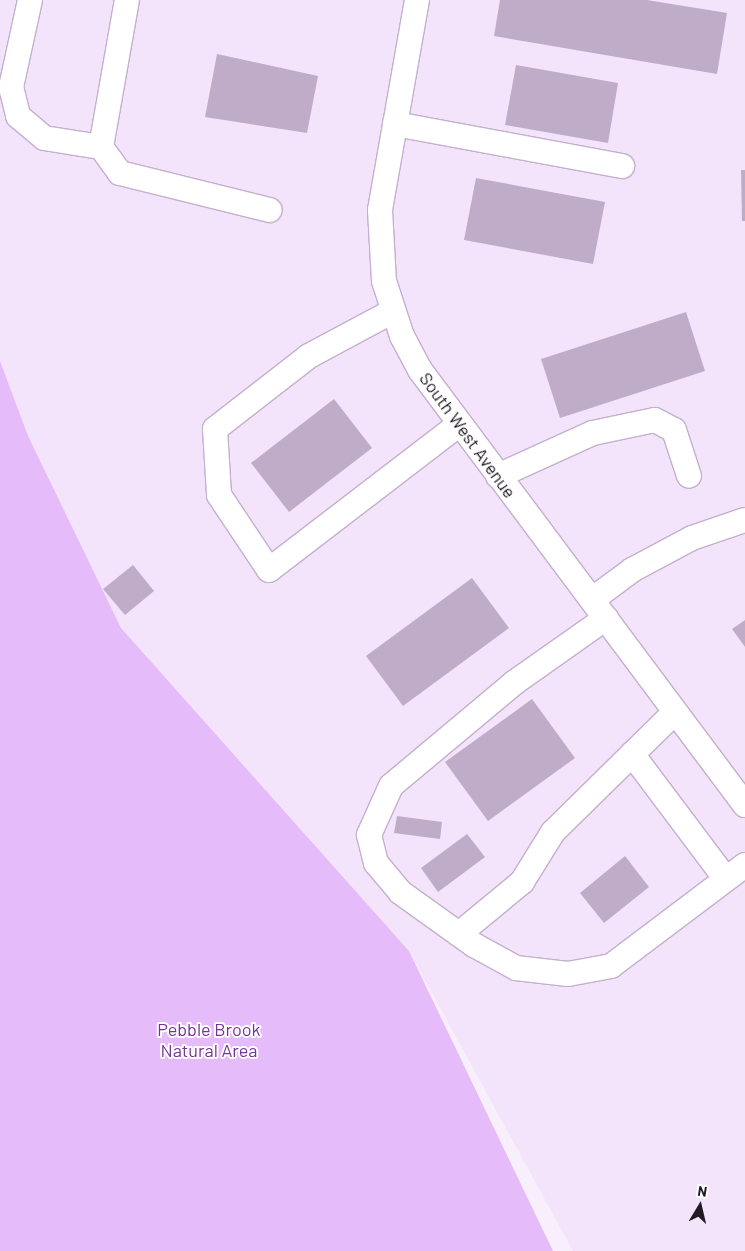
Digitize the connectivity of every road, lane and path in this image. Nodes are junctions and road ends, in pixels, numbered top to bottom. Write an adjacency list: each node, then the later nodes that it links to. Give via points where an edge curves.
1 (30, 0): 5 (street, via 11,87 18,116 44,138)
2 (127, 0): 5 (street)
3 (410, 1): 4 (street, South West Avenue)
4 (395, 124): 6 (street); 8 (street, South West Avenue, via 380,218 384,281)
5 (101, 147): 7 (street, via 120,173)
6 (622, 166)
7 (270, 210)
8 (393, 311): 9 (street, South West Avenue, via 420,370); 9 (street, via 309,356 215,429 219,495 269,570)
9 (459, 424): 10 (street, South West Avenue)
10 (498, 476): 11 (street, via 593,434 655,420 674,430); 13 (street, South West Avenue)
11 (689, 476)
12 (745, 520): 13 (street, via 692,538 632,570)
13 (600, 609): 14 (street, South West Avenue); 18 (street, via 398,780 378,807 369,835 376,863 400,892)
14 (675, 712): 15 (street); 16 (street, South West Avenue)
15 (632, 754): 17 (street); 18 (street, via 554,832 522,882)
16 (745, 805)
17 (736, 872): 18 (street, via 611,966 568,974 516,968)
18 (459, 934)

